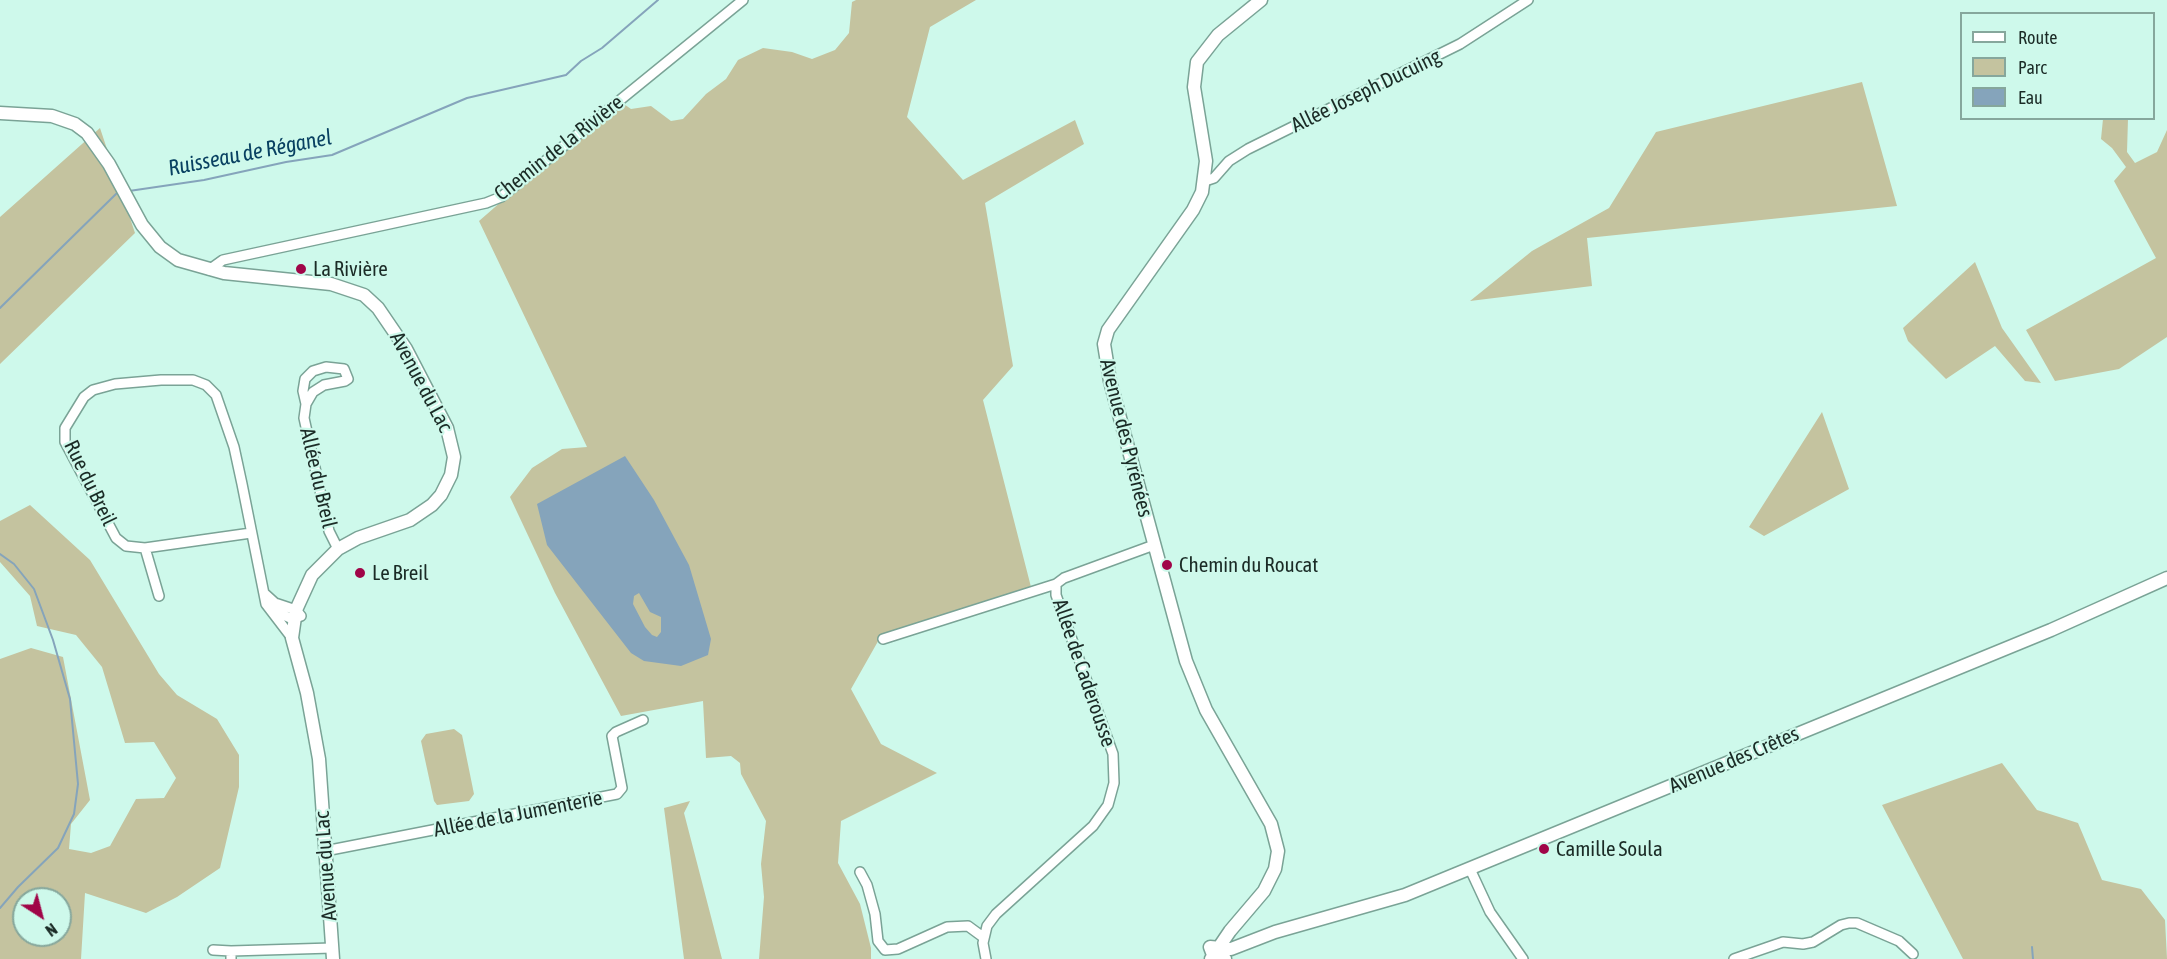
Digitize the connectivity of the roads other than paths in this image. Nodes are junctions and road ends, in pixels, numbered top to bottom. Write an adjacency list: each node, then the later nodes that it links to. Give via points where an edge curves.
1 (743, 0): 6 (street, Chemin de la Rivière, via 501,197 223,260)
2 (1262, 0): 5 (street, Avenue des Pyrénées, via 1207,46 1194,71 1205,145)
3 (1528, 0): 5 (street, Allée Joseph Ducuing, via 1460,44 1248,149)
4 (0, 113): 6 (street, Avenue du Lac, via 52,116 81,128 101,151 149,235 178,260)
5 (1205, 181): 9 (street, Avenue des Pyrénées, via 1193,210 1108,330 1104,344 1110,381)
6 (209, 270): 11 (street, Avenue du Lac, via 346,286 364,295 386,318 439,410 454,457 441,495 410,520)
7 (306, 404): 7 (street, Allée du Breil, via 313,392 324,385 348,379 344,369 326,367 313,371 305,379); 11 (street, Allée du Breil, via 304,418 329,531)
8 (251, 533): 10 (street, Rue du Breil); 10 (street, Rue du Breil, via 234,447 216,395 193,380 115,384 84,397 65,428 64,442 116,538 126,546); 14 (street, Rue du Breil)
9 (1154, 545): 13 (street, Allée de Caderousse); 25 (street, Avenue des Pyrénées, via 1193,682 1275,836 1275,869)
10 (145, 548): 15 (street)
11 (338, 549): 17 (street, Avenue du Lac, via 312,575)
12 (2167, 578): 23 (street, Avenue des Crêtes, via 2051,630)
13 (1056, 584): 19 (street); 28 (street, Allée de Caderousse, via 1056,595 1113,754 1112,793 1102,816 996,914)
14 (263, 591): 16 (street, Rue du Breil); 17 (street)
15 (159, 596)
16 (270, 609): 17 (street); 18 (street, Rue du Breil)
17 (297, 615): 18 (street, Avenue du Lac); 20 (street, Avenue du Lac)
18 (292, 638): 20 (street, Avenue du Lac)
19 (883, 639)
20 (301, 666): 22 (street, Avenue du Lac, via 315,731)
21 (643, 720): 22 (street, Allée de la Jumenterie, via 612,736 622,788 617,794)
22 (325, 850): 31 (street, Avenue du Lac)
23 (1470, 869): 26 (street, Avenue des Crêtes, via 1383,902); 36 (street, via 1490,912)
24 (860, 872): 28 (street, via 875,914 878,941 885,950 898,949 947,927 968,926)
25 (1255, 902): 27 (street, Avenue des Pyrénées); 34 (street, Avenue des Pyrénées, via 1225,928)
26 (1296, 927): 29 (street, Avenue des Crêtes); 34 (street, Avenue des Crêtes)
27 (1230, 931): 29 (street); 34 (street, Avenue des Pyrénées)
28 (983, 937): 35 (street)
29 (1242, 945): 34 (street, Avenue des Crêtes)
30 (213, 950): 33 (street)
31 (333, 954): 33 (street)
32 (1913, 954): 37 (street, via 1899,941 1849,923 1813,942 1783,942)
33 (231, 955)
34 (1215, 955)
35 (986, 959)
36 (1523, 959)
37 (1734, 959)

